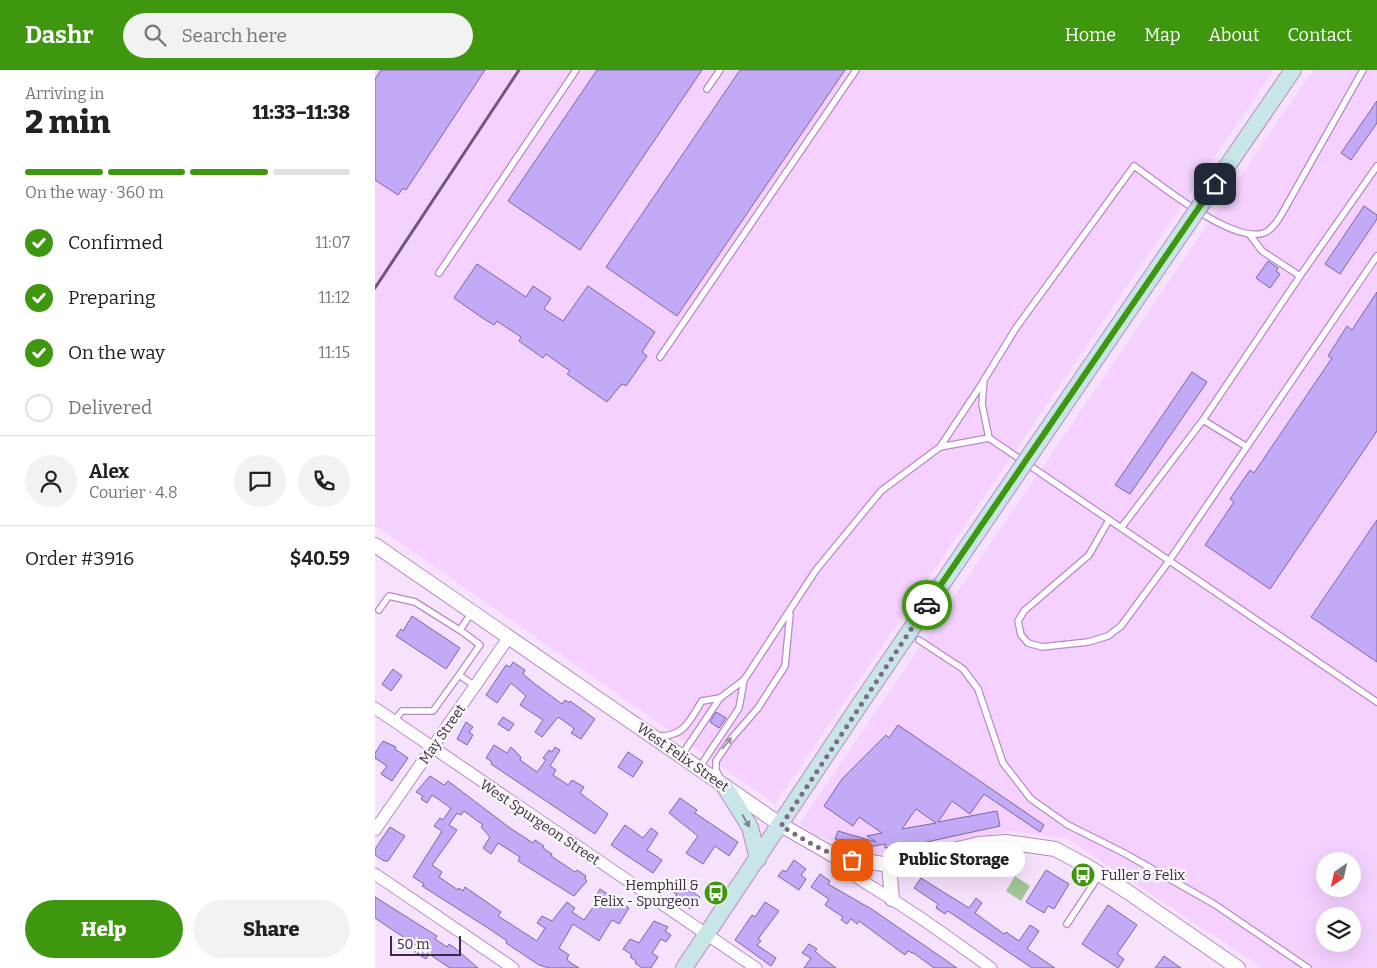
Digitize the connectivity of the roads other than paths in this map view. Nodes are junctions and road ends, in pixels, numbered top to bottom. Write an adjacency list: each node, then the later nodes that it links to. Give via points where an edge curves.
1 (576, 70): 10 (lane)
2 (720, 70): 6 (lane)
3 (856, 70): 12 (lane)
4 (1293, 70): 40 (main road, bridge, via 858,707)
5 (1363, 70): 8 (lane, via 1281,218 1265,232)
6 (707, 89)
7 (1377, 166): 11 (lane)
8 (1250, 235): 11 (lane, via 1262,251); 13 (lane, via 1202,214 1134,166 1016,328)
9 (1377, 256): 17 (lane)
10 (439, 274)
11 (1300, 276): 14 (lane)
12 (660, 357)
13 (984, 380): 15 (lane, via 982,404); 16 (lane)
14 (1203, 420): 17 (lane); 19 (lane)
15 (989, 438): 16 (lane); 18 (lane)
16 (940, 447): 24 (lane, via 881,491 816,570)
17 (1247, 447): 21 (lane)
18 (1109, 520): 19 (lane); 21 (lane, via 1089,555 1024,611 1018,621 1021,635 1028,643 1042,648 1089,642 1108,636 1121,626)
19 (1121, 528): 21 (lane)
20 (375, 545): 23 (street, West Felix Street)
21 (1169, 561): 32 (lane)
22 (379, 610): 25 (lane, via 389,596 415,602)
23 (472, 612): 25 (lane); 26 (street, West Felix Street)
24 (790, 613): 29 (lane); 39 (lane, one-way to 24, via 716,770 716,761 758,708 785,666)
25 (461, 631): 28 (lane, via 480,644)
26 (509, 637): 30 (street, May Street); 35 (street, West Felix Street)
27 (919, 640): 55 (lane, via 963,669 978,690 1003,763 1031,799 1068,826 1124,853 1214,904)
28 (459, 675): 30 (lane); 34 (lane, via 433,711 402,711)
29 (744, 680): 31 (lane); 38 (lane, via 739,708)
30 (475, 686): 36 (street, May Street)
31 (720, 698): 35 (lane, via 701,701 677,734); 37 (lane)
32 (1377, 702)
33 (375, 708): 34 (street, West Spurgeon Street)
34 (394, 721): 36 (street, West Spurgeon Street)
35 (652, 736): 37 (street, West Felix Street)
36 (432, 748): 41 (street, May Street); 49 (street, West Spurgeon Street)
37 (681, 756): 38 (street, West Felix Street)
38 (699, 768): 39 (street, West Felix Street)
39 (725, 786): 40 (street, West Felix Street); 43 (main road, one-way to 43, via 750,827)
40 (781, 826): 42 (street, West Felix Street); 43 (main road)
41 (375, 830)
42 (835, 856): 44 (street); 47 (street, West Felix Street, via 862,882)
43 (758, 859): 49 (main road)
44 (889, 865): 46 (street, via 979,844 1006,842 1055,849); 47 (street)
45 (375, 874): 50 (street)
46 (1100, 874): 48 (lane); 54 (street)
47 (892, 899): 53 (street, West Felix Street)
48 (1067, 924)
49 (707, 935): 51 (main road); 52 (street, West Spurgeon Street)
50 (513, 968)
51 (684, 968)
52 (756, 968)
53 (991, 968)
54 (1238, 968)
55 (1308, 968)

